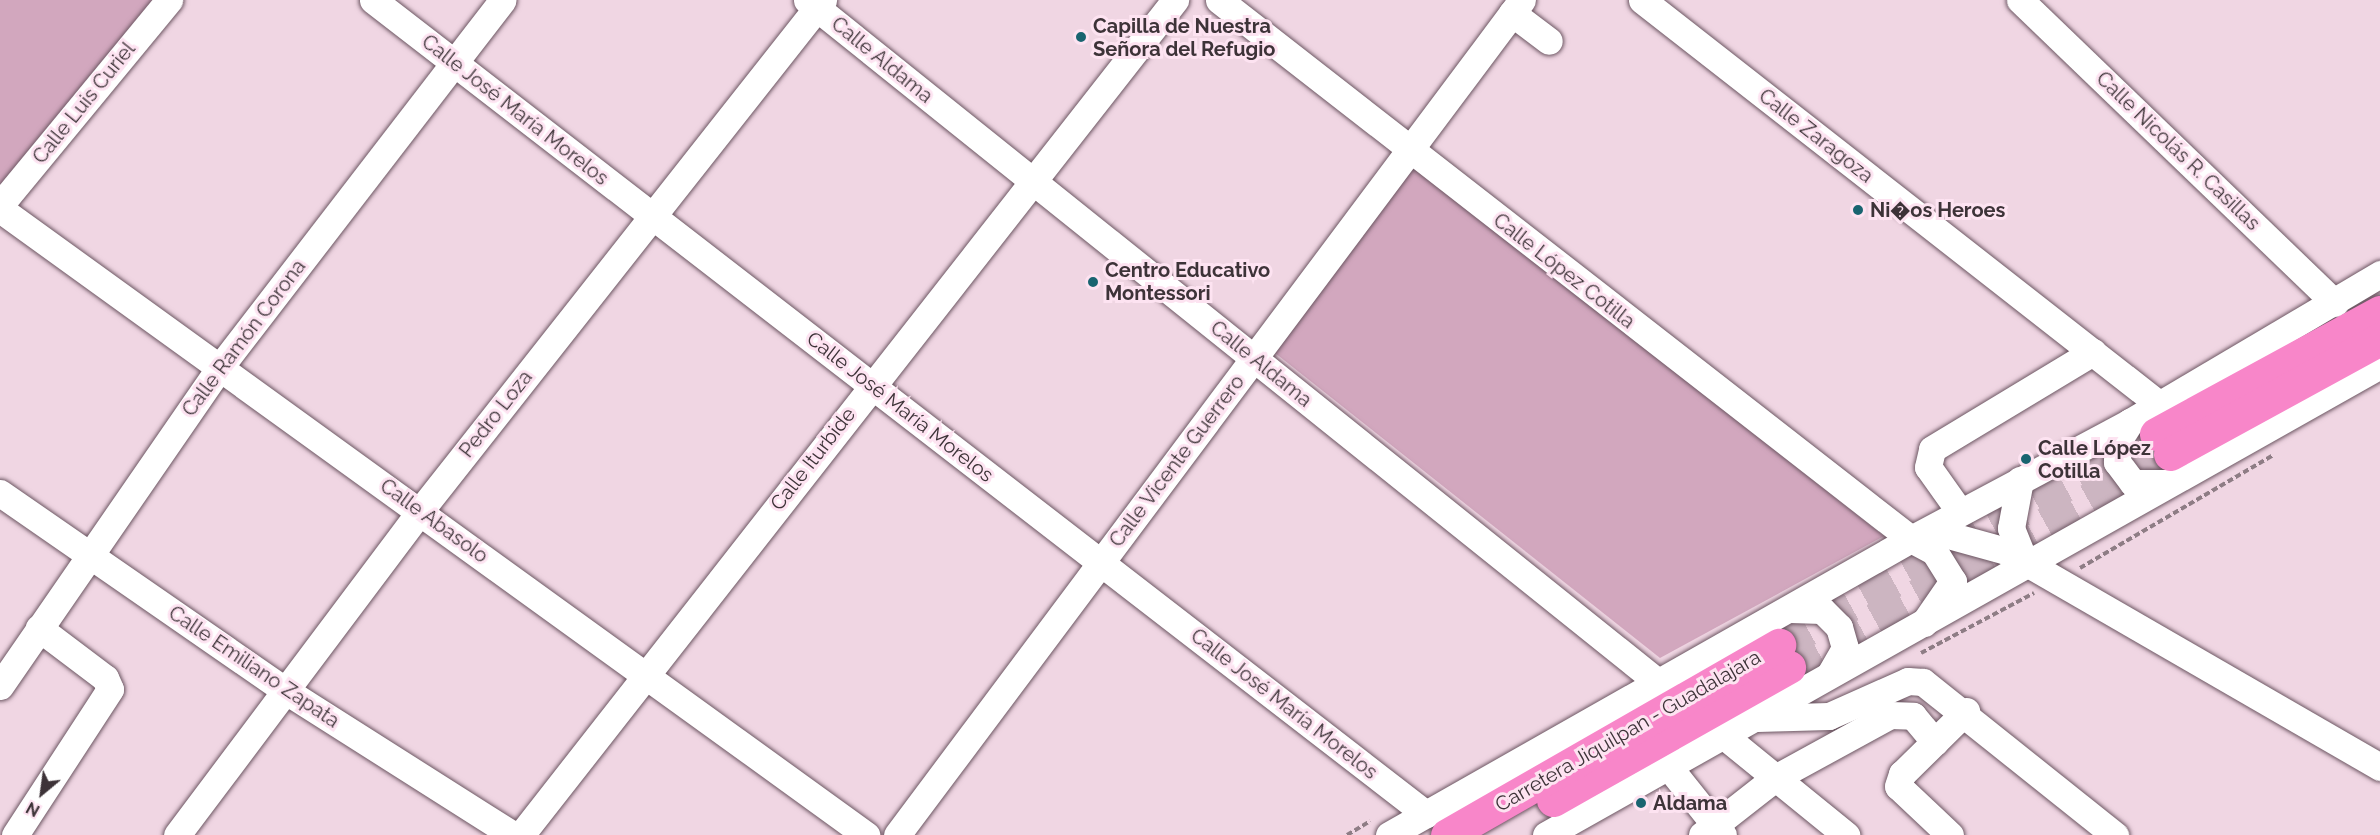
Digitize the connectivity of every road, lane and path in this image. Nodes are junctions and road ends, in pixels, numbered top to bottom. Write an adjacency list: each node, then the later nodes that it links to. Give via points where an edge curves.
1 (169, 0): 14 (street, Calle Luis Curiel)
2 (373, 0): 11 (street, Calle José María Morelos)
3 (503, 0): 11 (street, Calle Ramón Corona)
4 (1174, 0): 13 (street, Calle Iturbide)
5 (1219, 0): 12 (street, Calle López Cotilla)
6 (1642, 0): 20 (street, Calle Zaragoza)
7 (2020, 0): 17 (street, Calle Nicolás R. Casillas)
8 (816, 2): 13 (street, Calle Aldama); 15 (street, Pedro Loza)
9 (1517, 7): 10 (street); 12 (street, Calle Vicente Guerrero)
10 (1549, 41)
11 (454, 63): 15 (street, Calle José María Morelos); 23 (street, Calle Ramón Corona)
12 (1409, 151): 21 (street, Calle Vicente Guerrero); 30 (street, Calle López Cotilla)
13 (1032, 180): 21 (street, Calle Aldama); 24 (street, Calle Iturbide)
14 (0, 207): 23 (street, Calle Abasolo)
15 (650, 214): 24 (street, Calle José María Morelos); 28 (street, Pedro Loza)
16 (2380, 274): 17 (street)
17 (2335, 303): 25 (street)
18 (2380, 312): 25 (highway)
19 (2380, 339): 25 (highway)
20 (2093, 352): 25 (street, Calle Zaragoza); 29 (street, via 1932,449 1928,467)
21 (1254, 358): 32 (street, Calle Vicente Guerrero); 39 (street, Calle Aldama)
22 (2380, 365): 25 (street)
23 (220, 367): 28 (street, Calle Abasolo); 31 (street, Calle Ramón Corona)
24 (870, 384): 32 (street, Calle José María Morelos); 37 (street, Calle Iturbide)
25 (2157, 440): 26 (street); 33 (street)
26 (2020, 480): 29 (street); 33 (street, via 2011,528)
27 (0, 493): 31 (street, Calle Emiliano Zapata)
28 (420, 512): 37 (street, Calle Abasolo); 41 (street, Pedro Loza)
29 (1960, 512): 30 (street)
30 (1921, 534): 33 (street, via 1977,538); 34 (street); 35 (street, Calle López Cotilla, via 1943,560 1953,581)
31 (89, 555): 36 (street, Calle Ramón Corona); 41 (street, Calle Emiliano Zapata)
32 (1101, 562): 49 (street, Calle José María Morelos); 56 (street, Calle Vicente Guerrero)
33 (2025, 563): 35 (street); 47 (street)
34 (1790, 609): 38 (street, via 1822,610 1839,627 1845,648); 39 (street)
35 (1924, 623): 38 (street)
36 (39, 628): 40 (street, Calle Ramón Corona); 51 (street, via 105,678 110,688)
37 (646, 674): 54 (street, Calle Iturbide); 55 (street, Calle Abasolo)
38 (1830, 674): 43 (street)
39 (1659, 683): 49 (street)
40 (0, 686)
41 (283, 689): 52 (street, Pedro Loza); 53 (street, Calle Emiliano Zapata)
42 (1966, 711): 43 (street, via 1923,682 1908,681 1829,716); 45 (street); 62 (street)
43 (1757, 718): 44 (street)
44 (1723, 735): 46 (street); 48 (street)
45 (1935, 742): 48 (street, via 1913,716 1890,715); 61 (street, via 1898,786)
46 (1668, 766): 50 (street); 59 (street)
47 (2380, 767)
48 (1775, 778): 50 (street); 60 (street)
49 (1437, 824): 57 (street); 58 (highway, Carretera Jiquilpan - Guadalajara, via 1784,656)
50 (1713, 832)
51 (15, 835)
52 (177, 835)
53 (513, 835)
54 (521, 835)
55 (866, 835)
56 (897, 835)
57 (1389, 835)
58 (1492, 835)
59 (1546, 835)
60 (1846, 835)
61 (1950, 835)
62 (2115, 835)

